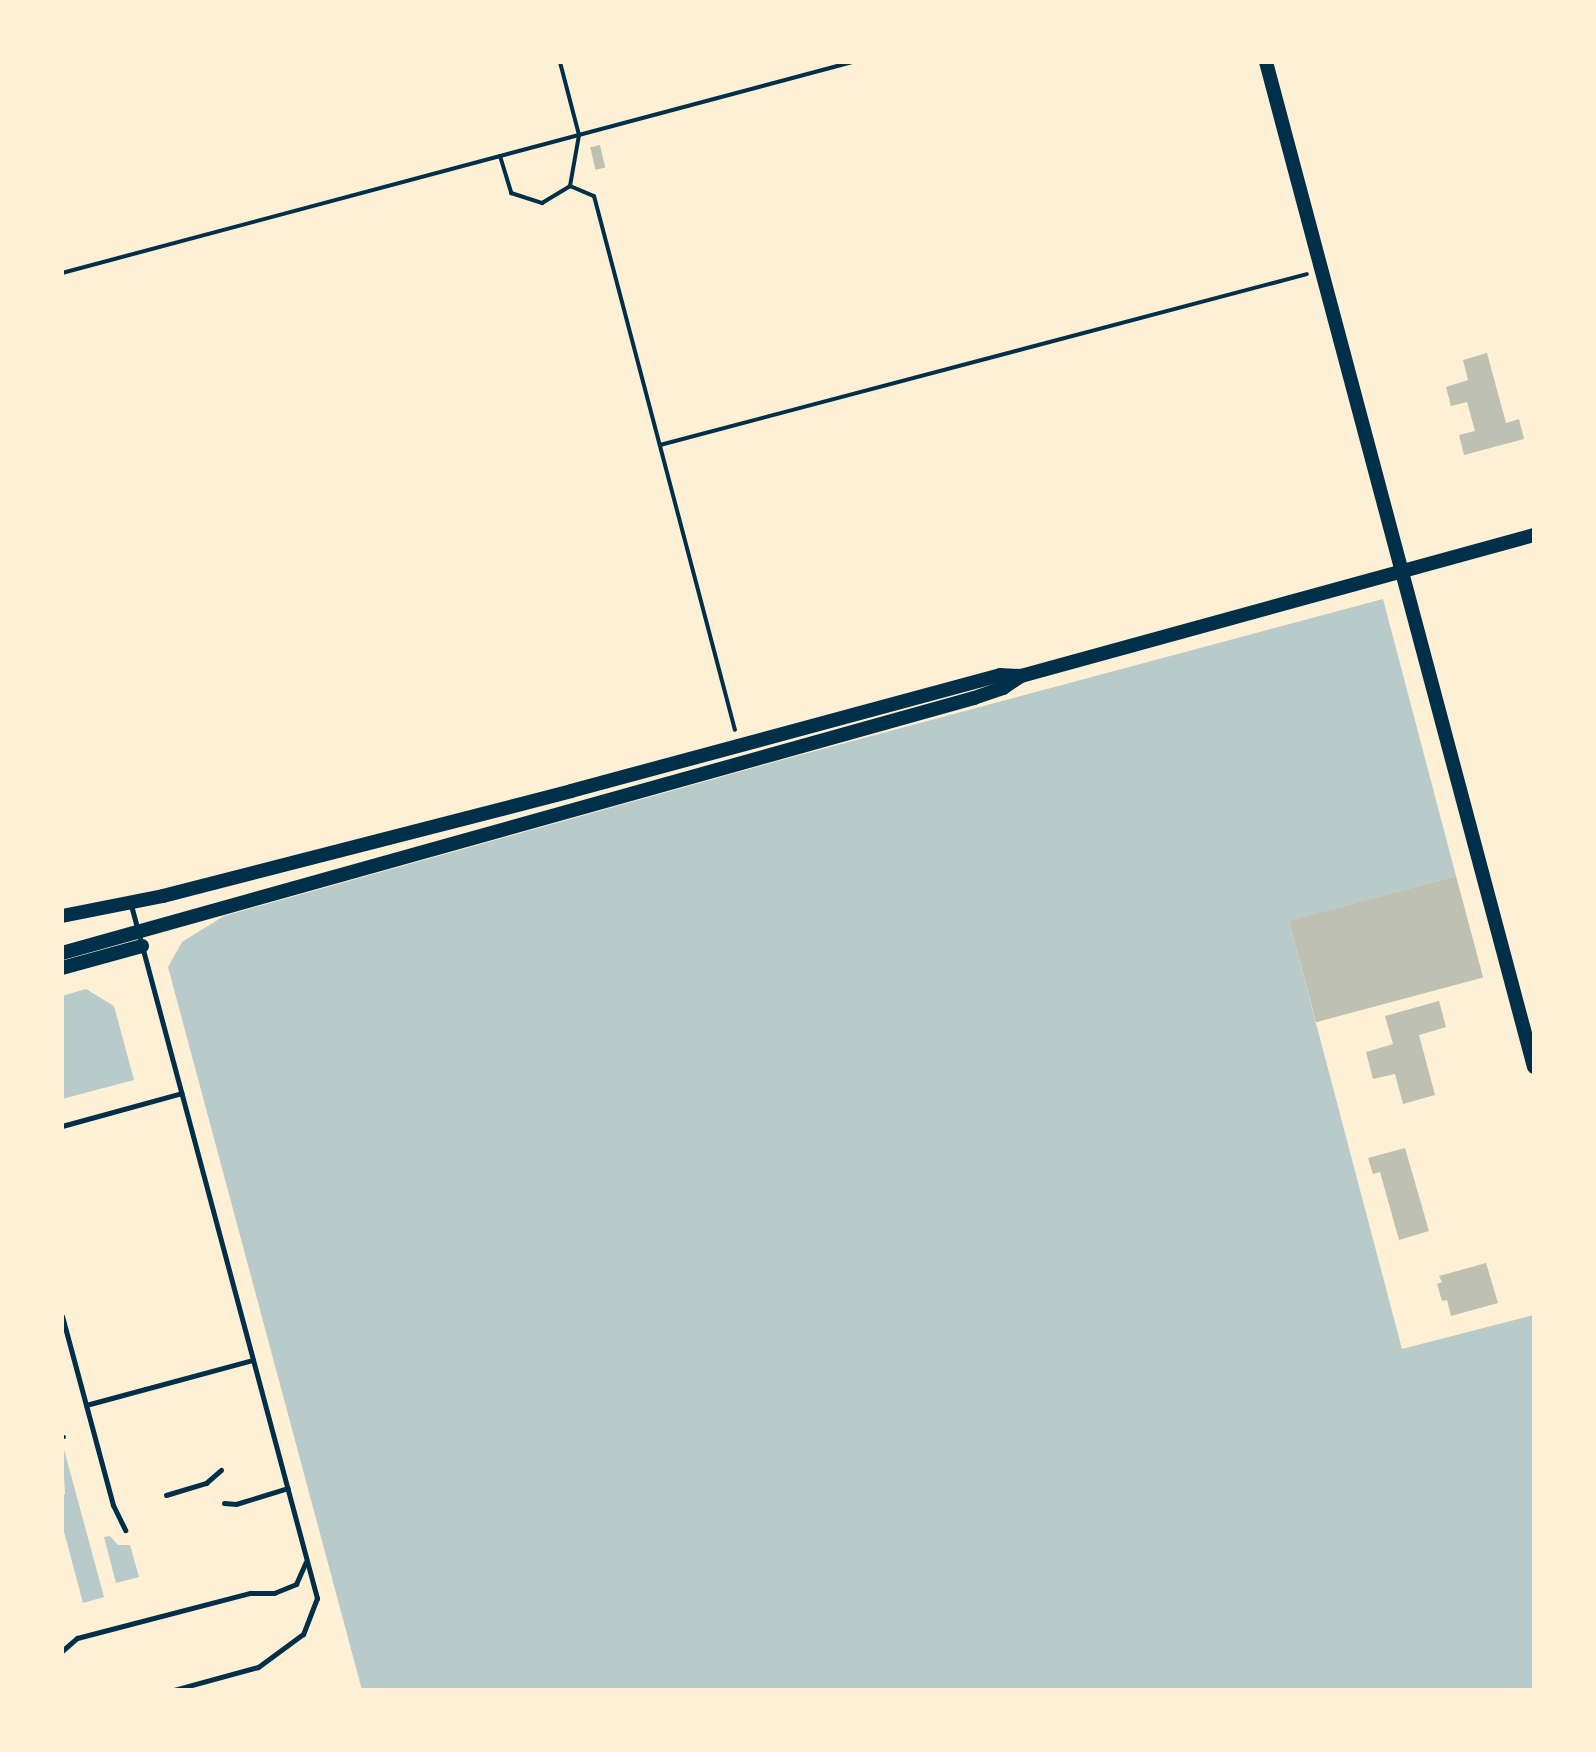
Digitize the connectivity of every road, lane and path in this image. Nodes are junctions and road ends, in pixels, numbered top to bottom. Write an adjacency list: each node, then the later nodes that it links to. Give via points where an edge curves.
1 (560, 62): 4 (path)
2 (852, 62): 4 (path)
3 (1266, 62): 7 (street)
4 (579, 135): 5 (path); 6 (path)
5 (500, 156): 6 (path, via 511,193 542,203); 8 (path)
6 (570, 186): 9 (path, via 594,196)
7 (1321, 270): 9 (path); 11 (street)
8 (62, 273)
9 (660, 445): 13 (path)
10 (1534, 535): 11 (street)
11 (1402, 569): 12 (street); 19 (street)
12 (1021, 676): 13 (street, via 1000,675); 16 (street, via 974,698)
13 (740, 746): 14 (street)
14 (130, 902): 15 (street); 16 (lane)
15 (62, 916)
16 (140, 939): 17 (street); 18 (street); 20 (lane)
17 (62, 953)
18 (62, 968)
19 (1534, 1067)
20 (182, 1093): 21 (lane); 23 (lane)
21 (62, 1126)
22 (62, 1316): 24 (lane)
23 (253, 1360): 24 (lane); 26 (lane)
24 (86, 1405): 29 (lane, via 113,1505)
25 (221, 1470): 27 (lane, via 206,1483)
26 (288, 1488): 28 (lane); 30 (lane)
27 (166, 1495)
28 (224, 1503)
29 (125, 1530)
30 (307, 1560): 31 (lane, via 296,1584 274,1593 250,1593); 32 (lane, via 317,1598 303,1634 258,1667)
31 (63, 1646)
32 (174, 1690)

